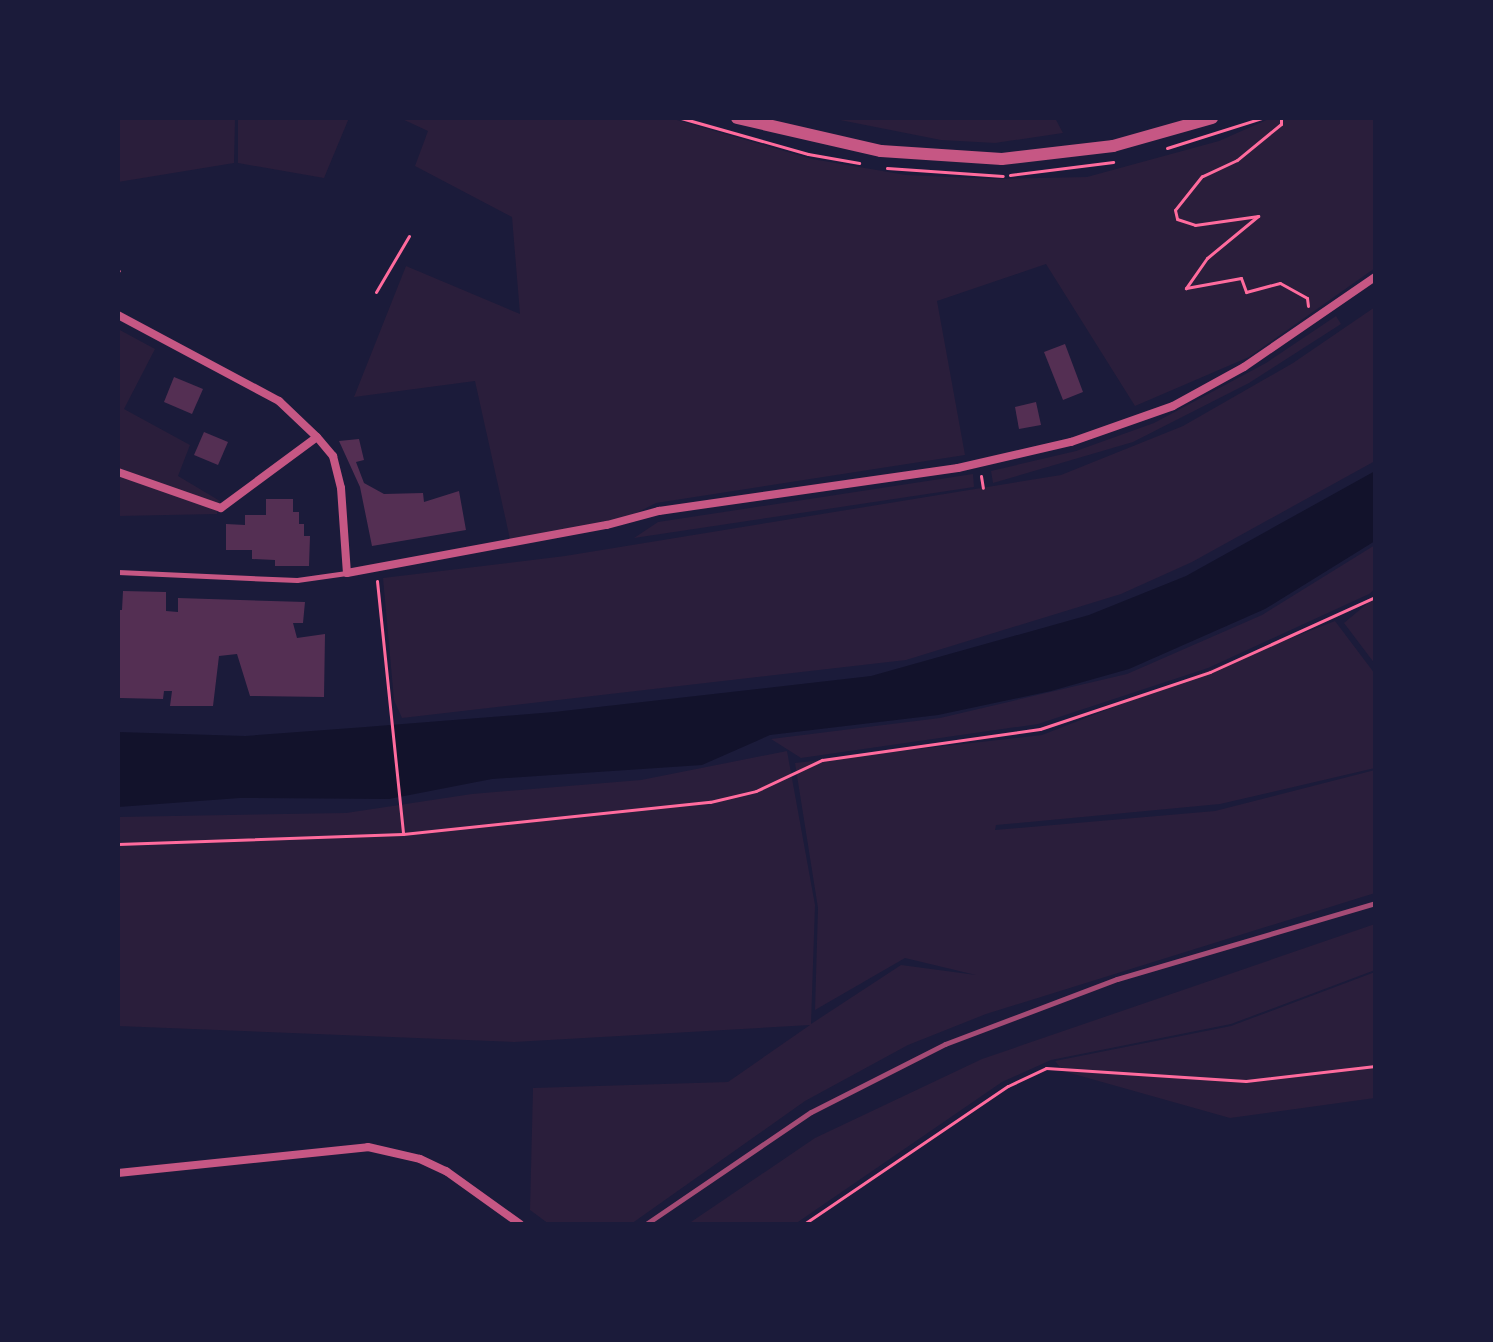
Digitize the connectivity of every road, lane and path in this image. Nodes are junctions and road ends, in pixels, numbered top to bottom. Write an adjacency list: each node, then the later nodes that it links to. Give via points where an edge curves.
1 (737, 118): 2 (street, via 881,151 1002,159 1113,146)
2 (1212, 118)
3 (1281, 118): 8 (path, via 1281,124 1237,160 1202,176 1175,210 1177,219 1195,225 1258,216 1207,258 1186,288 1241,278 1246,292 1280,283 1307,298)
4 (409, 236): 6 (path)
5 (1375, 277): 8 (street)
6 (376, 292)
7 (118, 315): 9 (street, via 279,401)
8 (1312, 323): 11 (street, via 1173,406 1071,442 958,468 659,511)
9 (317, 437): 10 (street, via 221,508); 13 (street, via 333,456 341,488)
10 (118, 472)
11 (375, 569): 13 (street); 15 (path)
12 (118, 572): 13 (lane, via 297,580)
13 (347, 573)
14 (1375, 597): 15 (path, via 1210,672 1040,729 822,760 756,791 710,802)
15 (403, 834): 16 (path)
16 (118, 844)
17 (1375, 1066): 20 (path, via 1246,1081 1046,1068 1008,1086)
18 (118, 1173): 19 (street, via 368,1147 446,1171)
19 (520, 1224)
20 (804, 1224)

